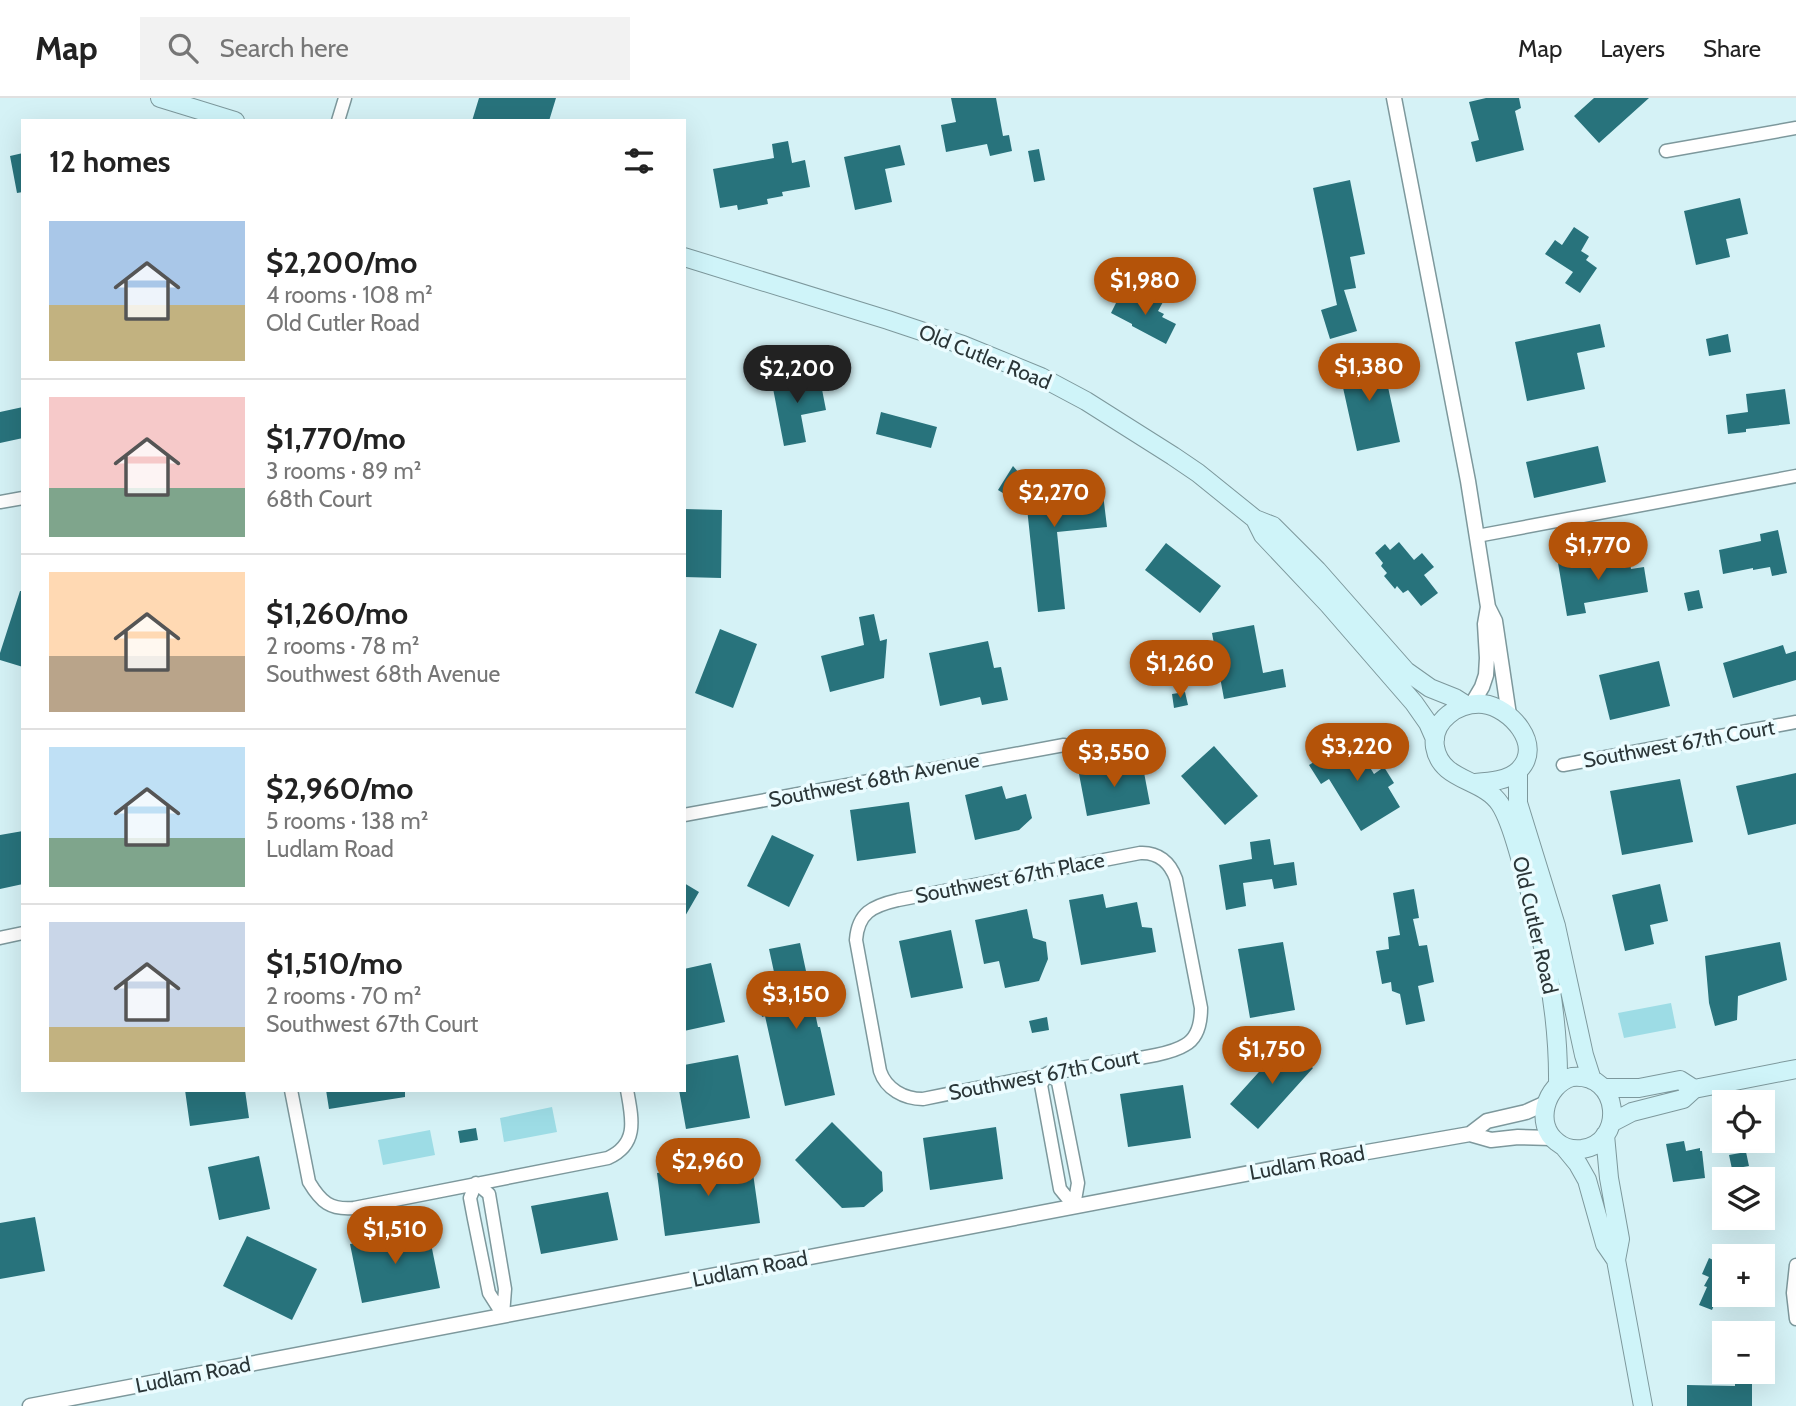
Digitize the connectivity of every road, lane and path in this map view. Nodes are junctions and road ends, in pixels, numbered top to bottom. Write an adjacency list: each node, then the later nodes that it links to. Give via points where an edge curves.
1 (160, 98): 4 (main road)
2 (345, 98): 5 (street)
3 (1394, 98): 13 (street)
4 (228, 119)
5 (339, 119)
6 (1796, 128): 7 (street)
7 (1666, 151)
8 (686, 258): 12 (main road, Old Cutler Road, via 934,335 1041,377 1147,438)
9 (1796, 476): 13 (street)
10 (21, 498): 11 (street)
11 (0, 502)
12 (1255, 519): 15 (main road, via 1282,534 1406,671 1430,688); 18 (main road, Old Cutler Road, via 1263,535 1414,703)
13 (1477, 536): 14 (street)
14 (1488, 607): 15 (street, via 1486,675); 16 (street, via 1495,621)
15 (1469, 705): 16 (main road, via 1485,704); 18 (main road, via 1447,715)
16 (1509, 715): 21 (main road, Old Cutler Road, via 1527,745)
17 (1796, 722): 20 (street, Southwest 67th Court)
18 (1435, 739): 22 (main road, Old Cutler Road, via 1446,770)
19 (1064, 745): 23 (street, Southwest 68th Avenue)
20 (1563, 765)
21 (1518, 771): 22 (main road); 30 (main road, Old Cutler Road, via 1518,803 1556,926 1582,1045)
22 (1474, 783): 29 (main road, Old Cutler Road, via 1490,792 1502,807 1527,884 1553,1004)
23 (686, 815)
24 (21, 933): 25 (street)
25 (0, 938)
26 (1194, 1038): 28 (street, Southwest 67th Court, via 1168,1052); 31 (street, Southwest 67th Place, via 1201,1001 1176,879 1162,859 1140,853 872,908 858,924 856,940 880,1070)
27 (1796, 1069): 32 (main road)
28 (1048, 1073): 31 (street, Southwest 67th Court, via 923,1099 908,1098); 40 (street, via 1058,1082 1078,1183)
29 (1558, 1084): 30 (main road, via 1580,1077); 35 (main road)
30 (1598, 1084): 32 (main road, via 1639,1088 1680,1080); 36 (main road, Old Cutler Road, via 1613,1112)
31 (892, 1089)
32 (1694, 1089): 36 (main road, via 1683,1099 1624,1115)
33 (291, 1092): 39 (street, via 307,1177 326,1204 354,1208)
34 (626, 1092): 39 (street, via 630,1136 615,1155)
35 (1546, 1102): 37 (street, Ludlam Road, via 1487,1121); 38 (main road, via 1547,1125)
36 (1608, 1129): 38 (main road, via 1594,1146 1584,1149); 41 (main road, Old Cutler Road, via 1608,1178 1620,1239)
37 (1470, 1134): 38 (street, Ludlam Road, via 1491,1140 1518,1137); 40 (street, Ludlam Road)
38 (1558, 1143): 41 (main road, via 1587,1180 1605,1244)
39 (476, 1183): 43 (street, via 470,1198 489,1293); 43 (street, via 489,1194 505,1289)
40 (1074, 1206): 43 (street, Ludlam Road)
41 (1616, 1260): 46 (main road)
42 (1796, 1265): 44 (street)
43 (503, 1315): 45 (street, Ludlam Road)
44 (1796, 1319)
45 (30, 1406)
46 (1643, 1406)

